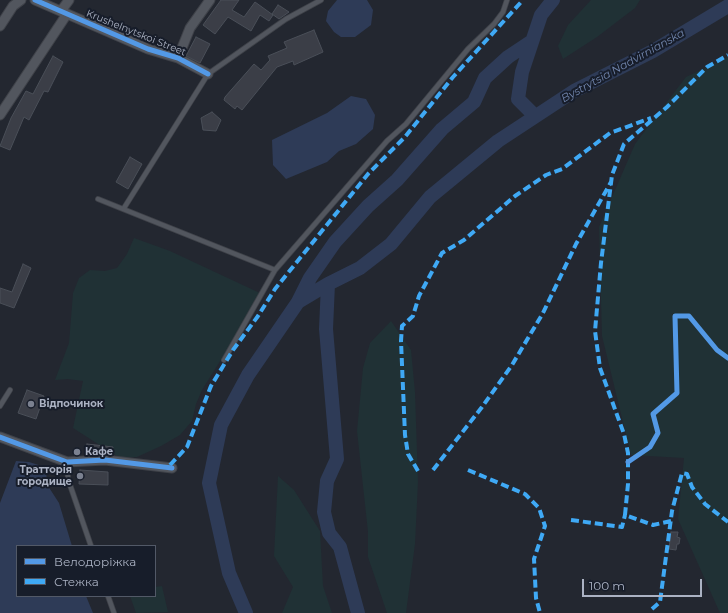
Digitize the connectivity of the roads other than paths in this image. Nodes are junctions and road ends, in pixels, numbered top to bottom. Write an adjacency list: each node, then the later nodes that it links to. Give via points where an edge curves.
1 (21, 0): 8 (street, via 13,6)
2 (35, 0): 7 (street, Krushelnytskoi Street)
3 (70, 0): 7 (street)
4 (210, 0): 9 (street, via 190,28)
5 (321, 0): 10 (lane, via 286,19)
6 (507, 0): 14 (lane, via 503,12 494,24 468,49 406,124 387,141)
7 (64, 13): 9 (street, Krushelnytskoi Street, via 148,49); 11 (street)
8 (0, 26)
9 (178, 58): 10 (street, Krushelnytskoi Street)
10 (208, 74): 13 (lane)
11 (0, 115)
12 (98, 199): 13 (lane)
13 (124, 208): 14 (lane)
14 (275, 270): 15 (lane)
15 (224, 360)
16 (10, 390): 17 (lane)
17 (0, 406)
18 (0, 437): 19 (street)
19 (67, 462): 20 (street, via 105,460); 21 (lane, via 68,479)
20 (172, 468)
21 (91, 545)
22 (108, 597): 23 (lane)
23 (114, 613)

